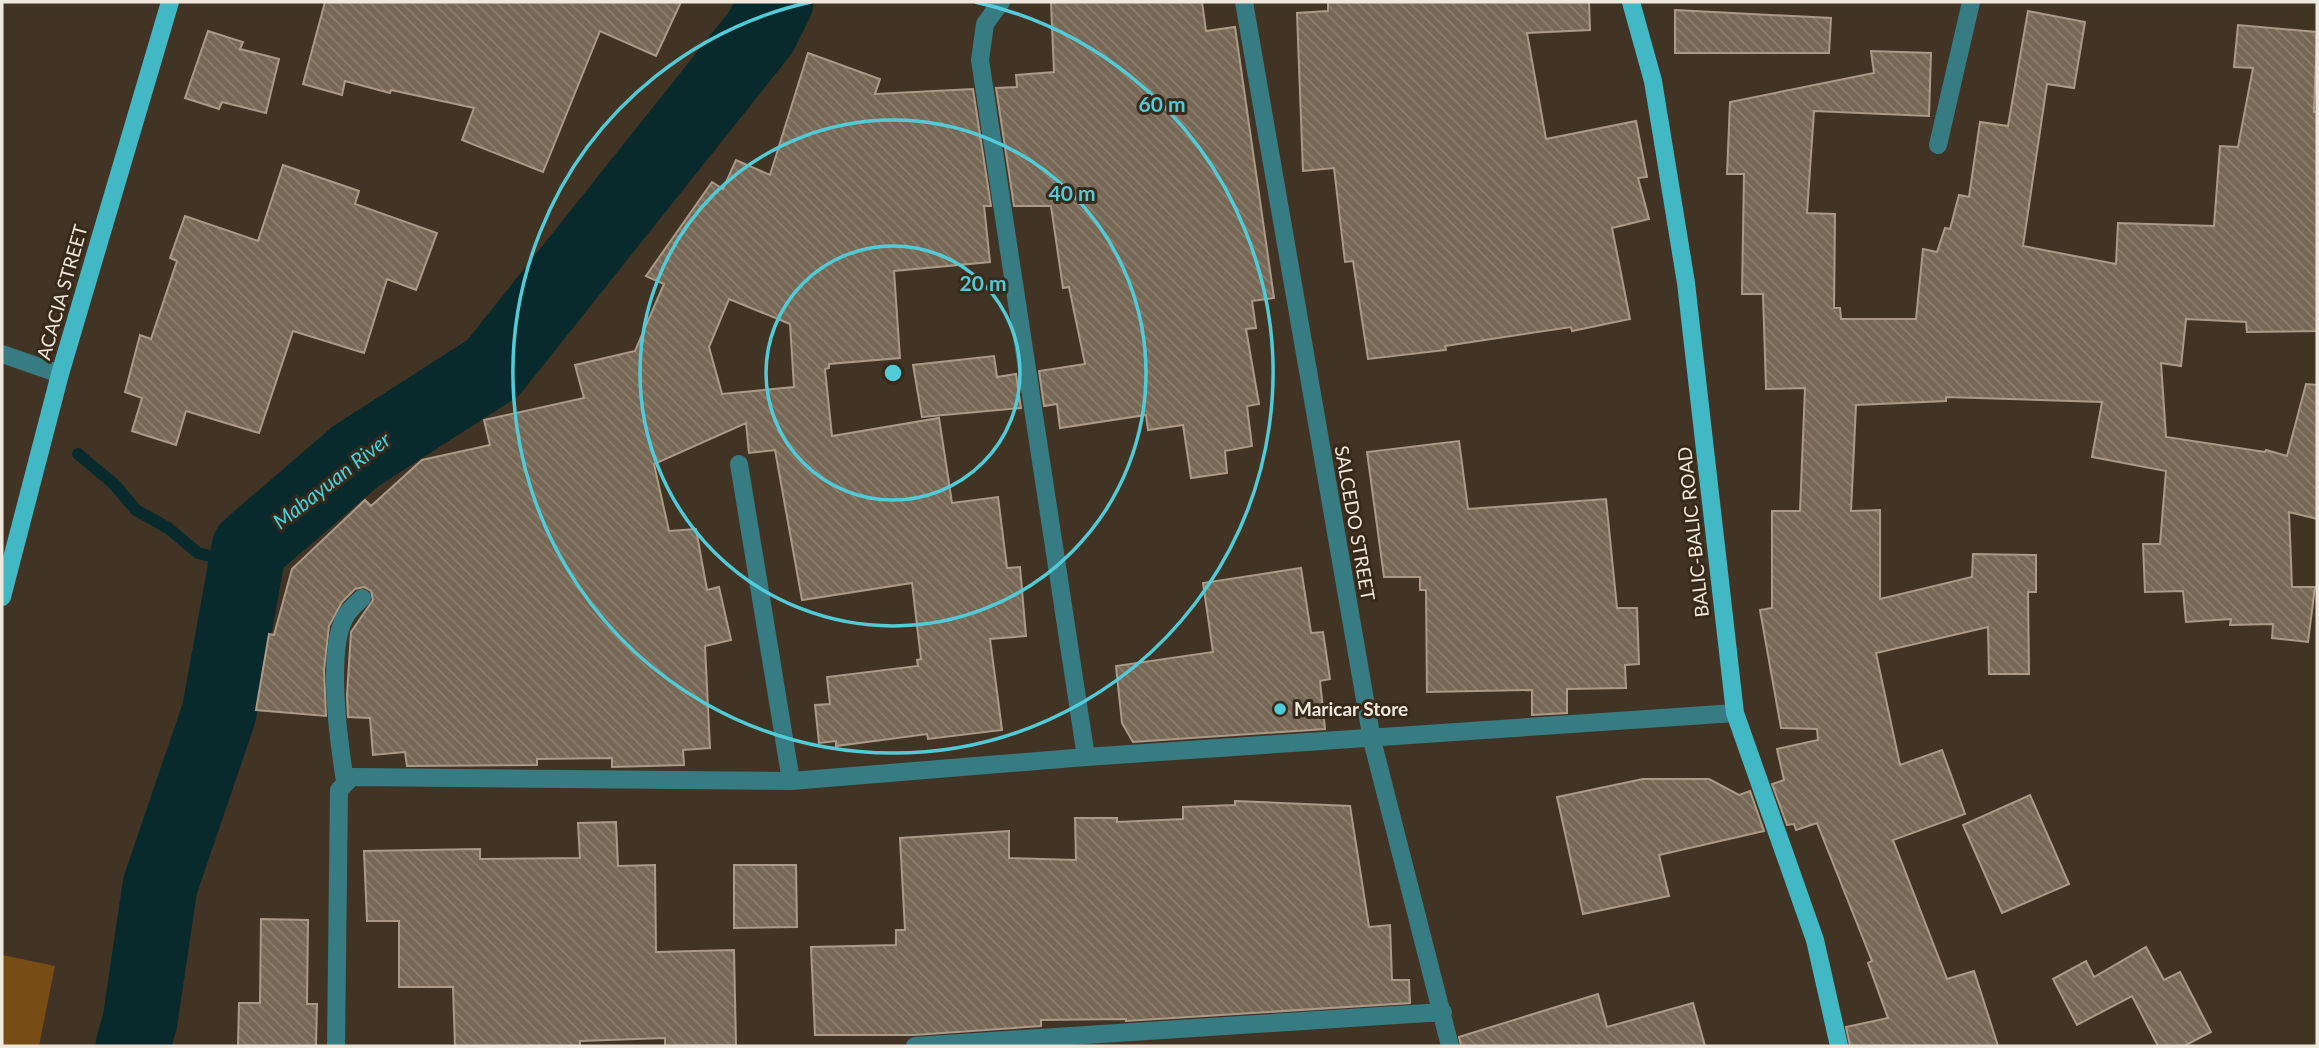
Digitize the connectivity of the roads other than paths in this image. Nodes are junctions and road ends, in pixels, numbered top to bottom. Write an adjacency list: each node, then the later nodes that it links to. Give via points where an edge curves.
1 (170, 2): 8 (main road, ACACIA STREET)
2 (1001, 2): 14 (street, via 985,24 980,60)
3 (1244, 2): 13 (street, SALCEDO STREET)
4 (1631, 2): 12 (main road, BALIC-BALIC ROAD, via 1653,81 1686,283)
5 (1971, 2): 6 (street)
6 (1938, 145)
7 (2, 354): 8 (street)
8 (60, 374): 10 (main road, ACACIA STREET)
9 (739, 464): 16 (street)
10 (2, 597)
11 (362, 598): 15 (street, via 345,615 336,671 337,732)
12 (1735, 713): 13 (street); 21 (main road, BALIC-BALIC ROAD, via 1815,940)
13 (1372, 740): 14 (street); 17 (street, SALCEDO STREET)
14 (1086, 757): 16 (street)
15 (345, 781): 16 (street, via 360,776); 18 (street, via 339,790)
16 (792, 781)
17 (1443, 1012): 19 (street); 20 (street, SALCEDO STREET)
18 (336, 1046)
19 (915, 1046)
20 (1450, 1046)
21 (1839, 1046)

